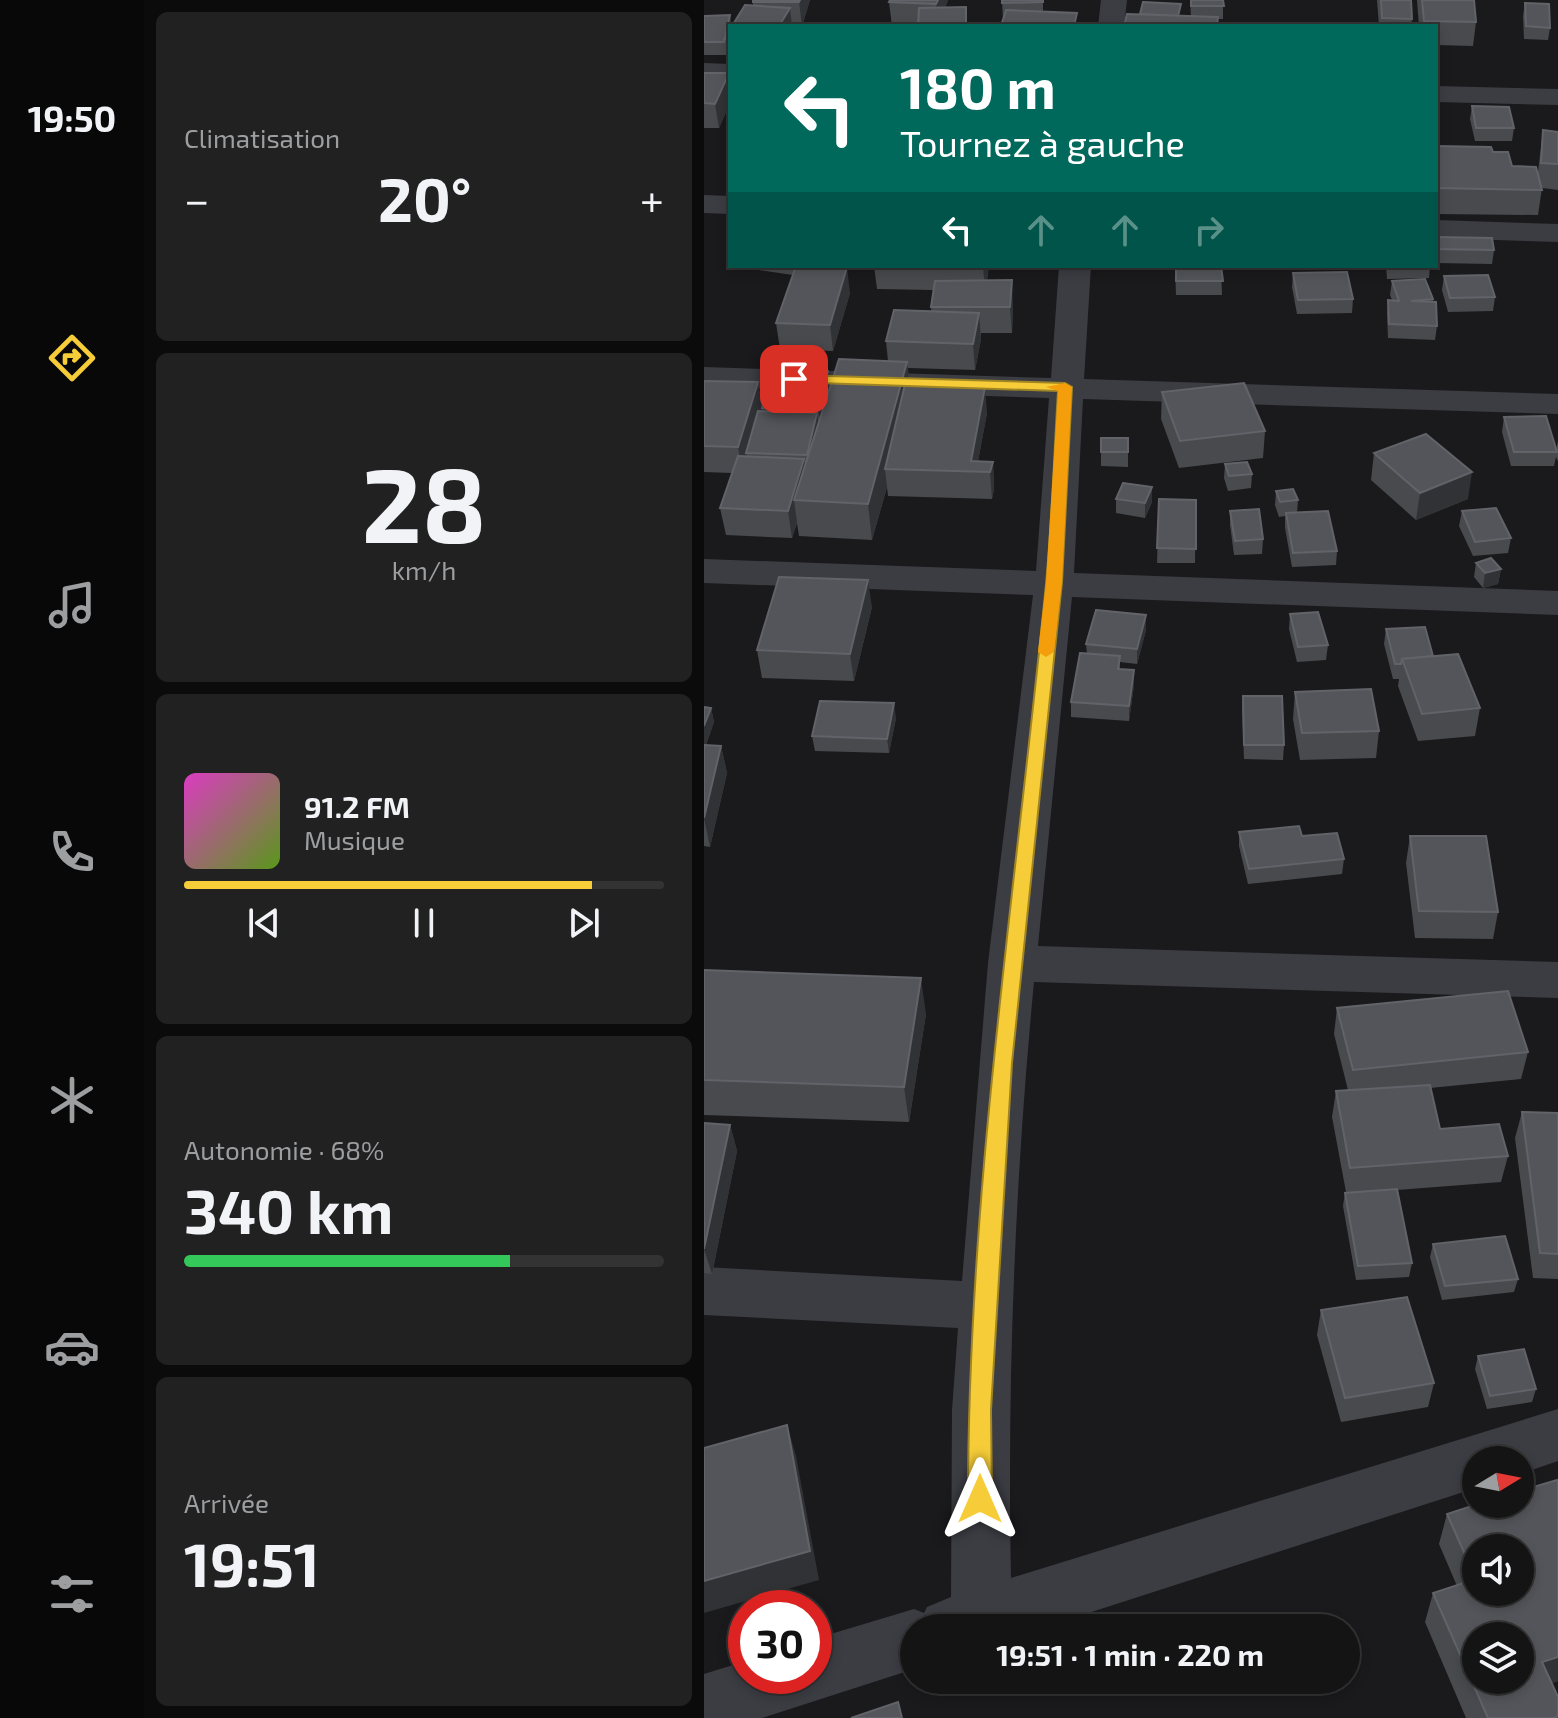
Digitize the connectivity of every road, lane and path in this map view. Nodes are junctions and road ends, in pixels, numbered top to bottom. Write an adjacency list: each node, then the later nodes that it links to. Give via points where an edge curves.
1 (1114, 0): 2 (street)
2 (1111, 24)
3 (704, 71): 4 (street)
4 (728, 72)
5 (1438, 94): 6 (street)
6 (1558, 97)
7 (704, 204): 8 (street)
8 (728, 205)
9 (1438, 229): 10 (street)
10 (1558, 233)
11 (1075, 268): 13 (street)
12 (704, 377): 13 (street)
13 (1065, 387): 14 (street); 16 (street)
14 (1558, 404)
15 (704, 571): 16 (street)
16 (1054, 582): 17 (street); 18 (street)
17 (1558, 603)
18 (1011, 963): 19 (street); 21 (street)
19 (1558, 980)
20 (704, 1291): 21 (street)
21 (987, 1306): 25 (street)
22 (1558, 1435): 23 (street)
23 (1524, 1446)
24 (1462, 1466): 26 (street)
25 (965, 1614)
26 (993, 1614)
27 (900, 1643): 28 (street)
28 (832, 1664)
29 (739, 1694): 30 (street)
30 (704, 1705)

